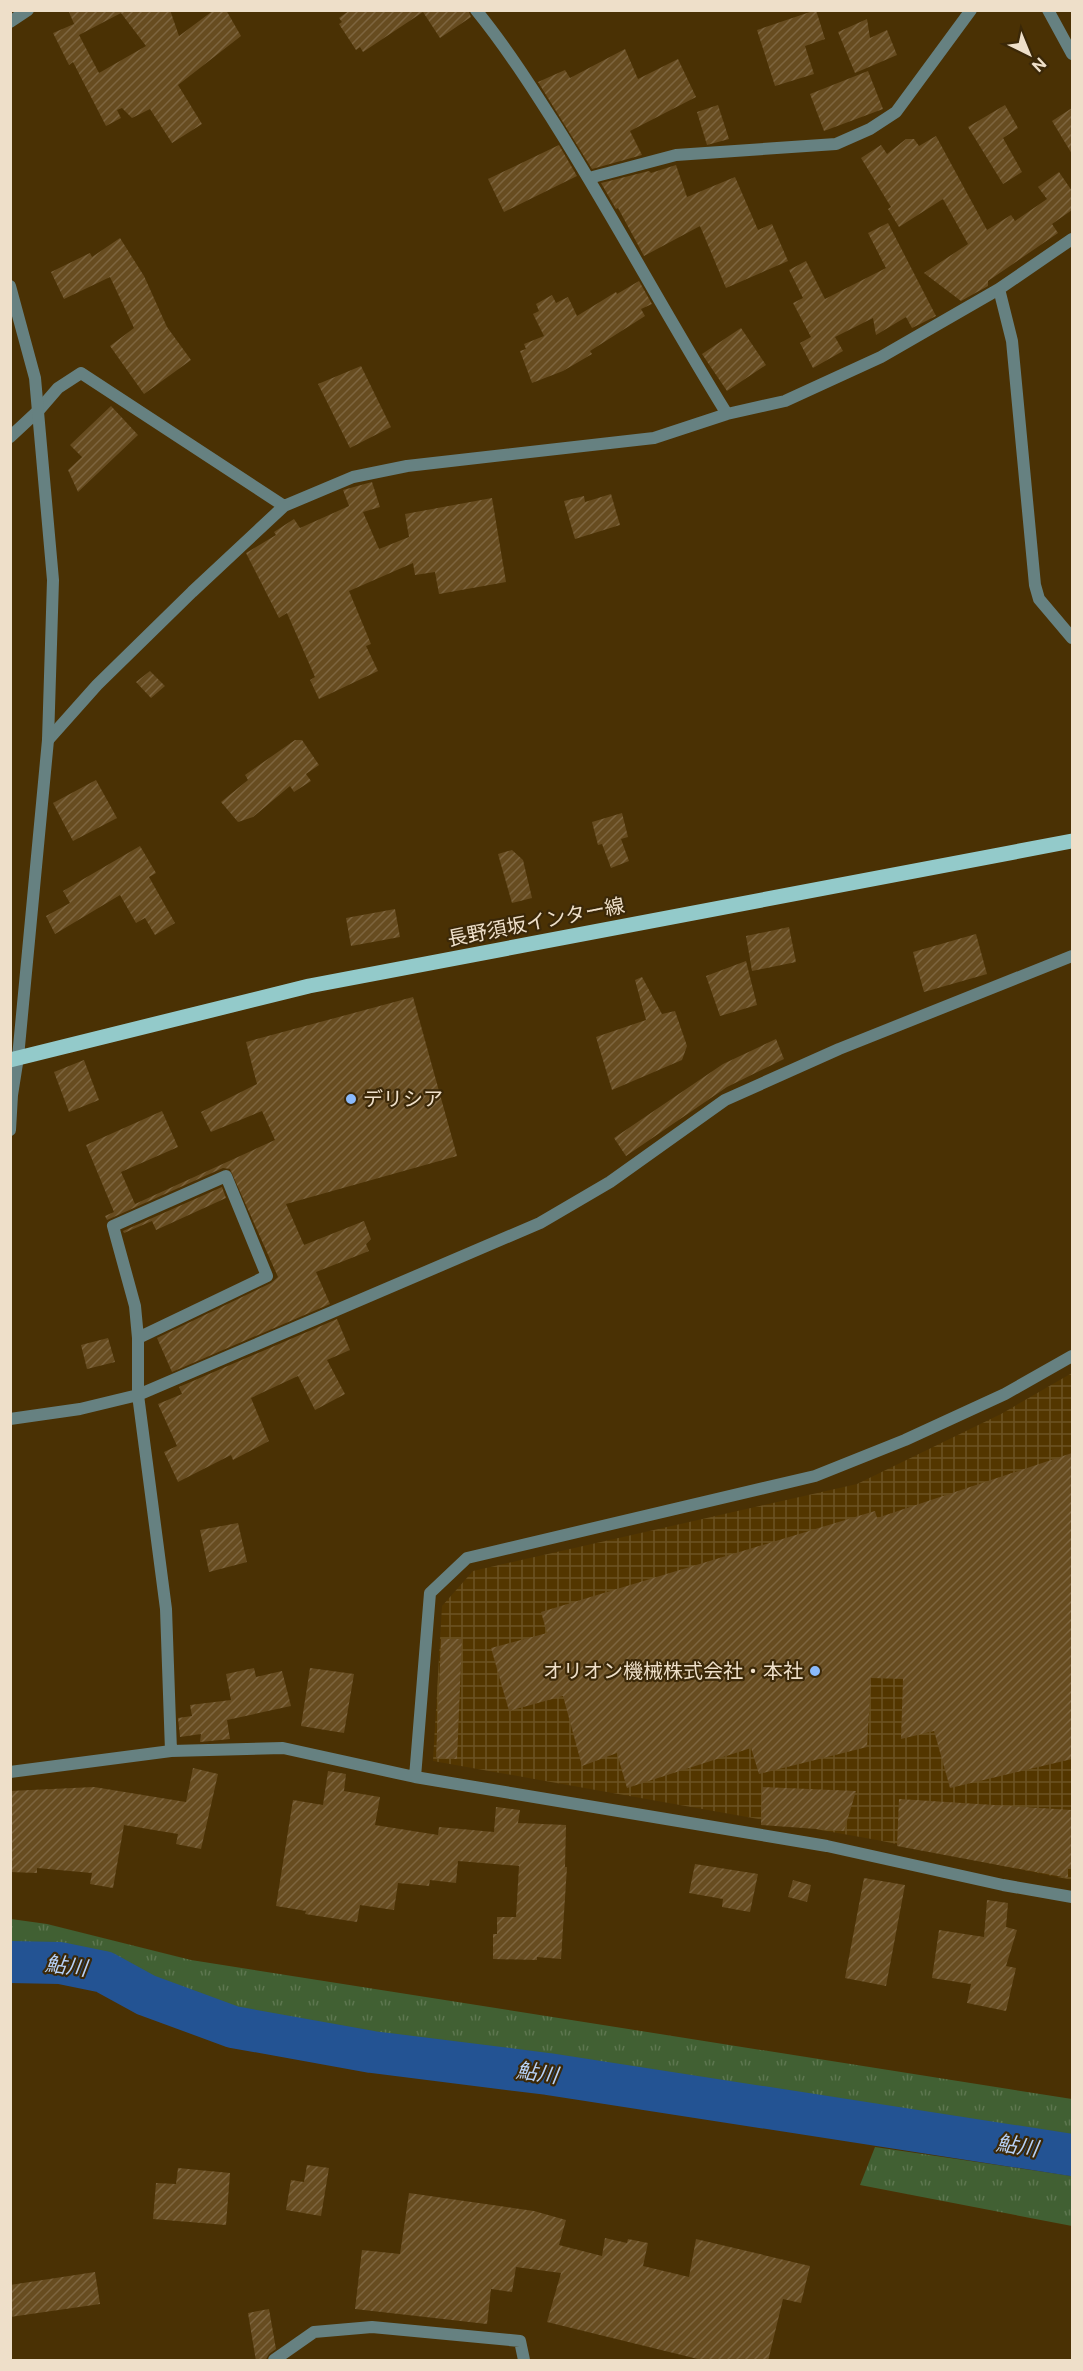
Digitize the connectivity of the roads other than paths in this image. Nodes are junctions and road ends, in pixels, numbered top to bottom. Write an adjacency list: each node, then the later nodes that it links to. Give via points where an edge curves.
1 (28, 10): 5 (street)
2 (476, 10): 7 (street, via 507,48)
3 (971, 10): 7 (street, via 896,112 836,144 676,155)
4 (1048, 10): 6 (street)
5 (10, 22)
6 (1072, 54)
7 (589, 178): 12 (street)
8 (1072, 239): 10 (street)
9 (10, 286): 11 (street, via 35,378)
10 (999, 289): 12 (street, via 881,357 785,401); 15 (street, via 1012,341 1035,585 1039,599)
11 (39, 410): 13 (street); 14 (street, via 58,388 81,373); 16 (street, via 53,580)
12 (727, 414): 14 (street, via 654,438 407,466 353,477)
13 (10, 437)
14 (284, 507): 16 (street, via 97,685)
15 (1072, 638)
16 (48, 741): 19 (street)
17 (1072, 841): 19 (main road, 長野須坂インター線, via 309,987)
18 (1072, 956): 23 (street, via 839,1048 725,1100 610,1182 540,1223)
19 (14, 1058): 20 (street)
20 (10, 1130)
21 (138, 1338): 21 (street, via 267,1276 226,1176 113,1226 135,1306); 23 (street)
22 (1072, 1356): 27 (street, via 1005,1394 815,1476 467,1558 430,1593)
23 (138, 1395): 24 (street, via 80,1409); 25 (street, via 166,1609)
24 (10, 1419)
25 (171, 1751): 26 (street); 27 (street, via 283,1748)
26 (10, 1772)
27 (415, 1777): 28 (street, via 827,1846)
28 (1072, 1898)
29 (274, 2361): 30 (street, via 314,2332 372,2327 520,2342)
30 (524, 2361)

